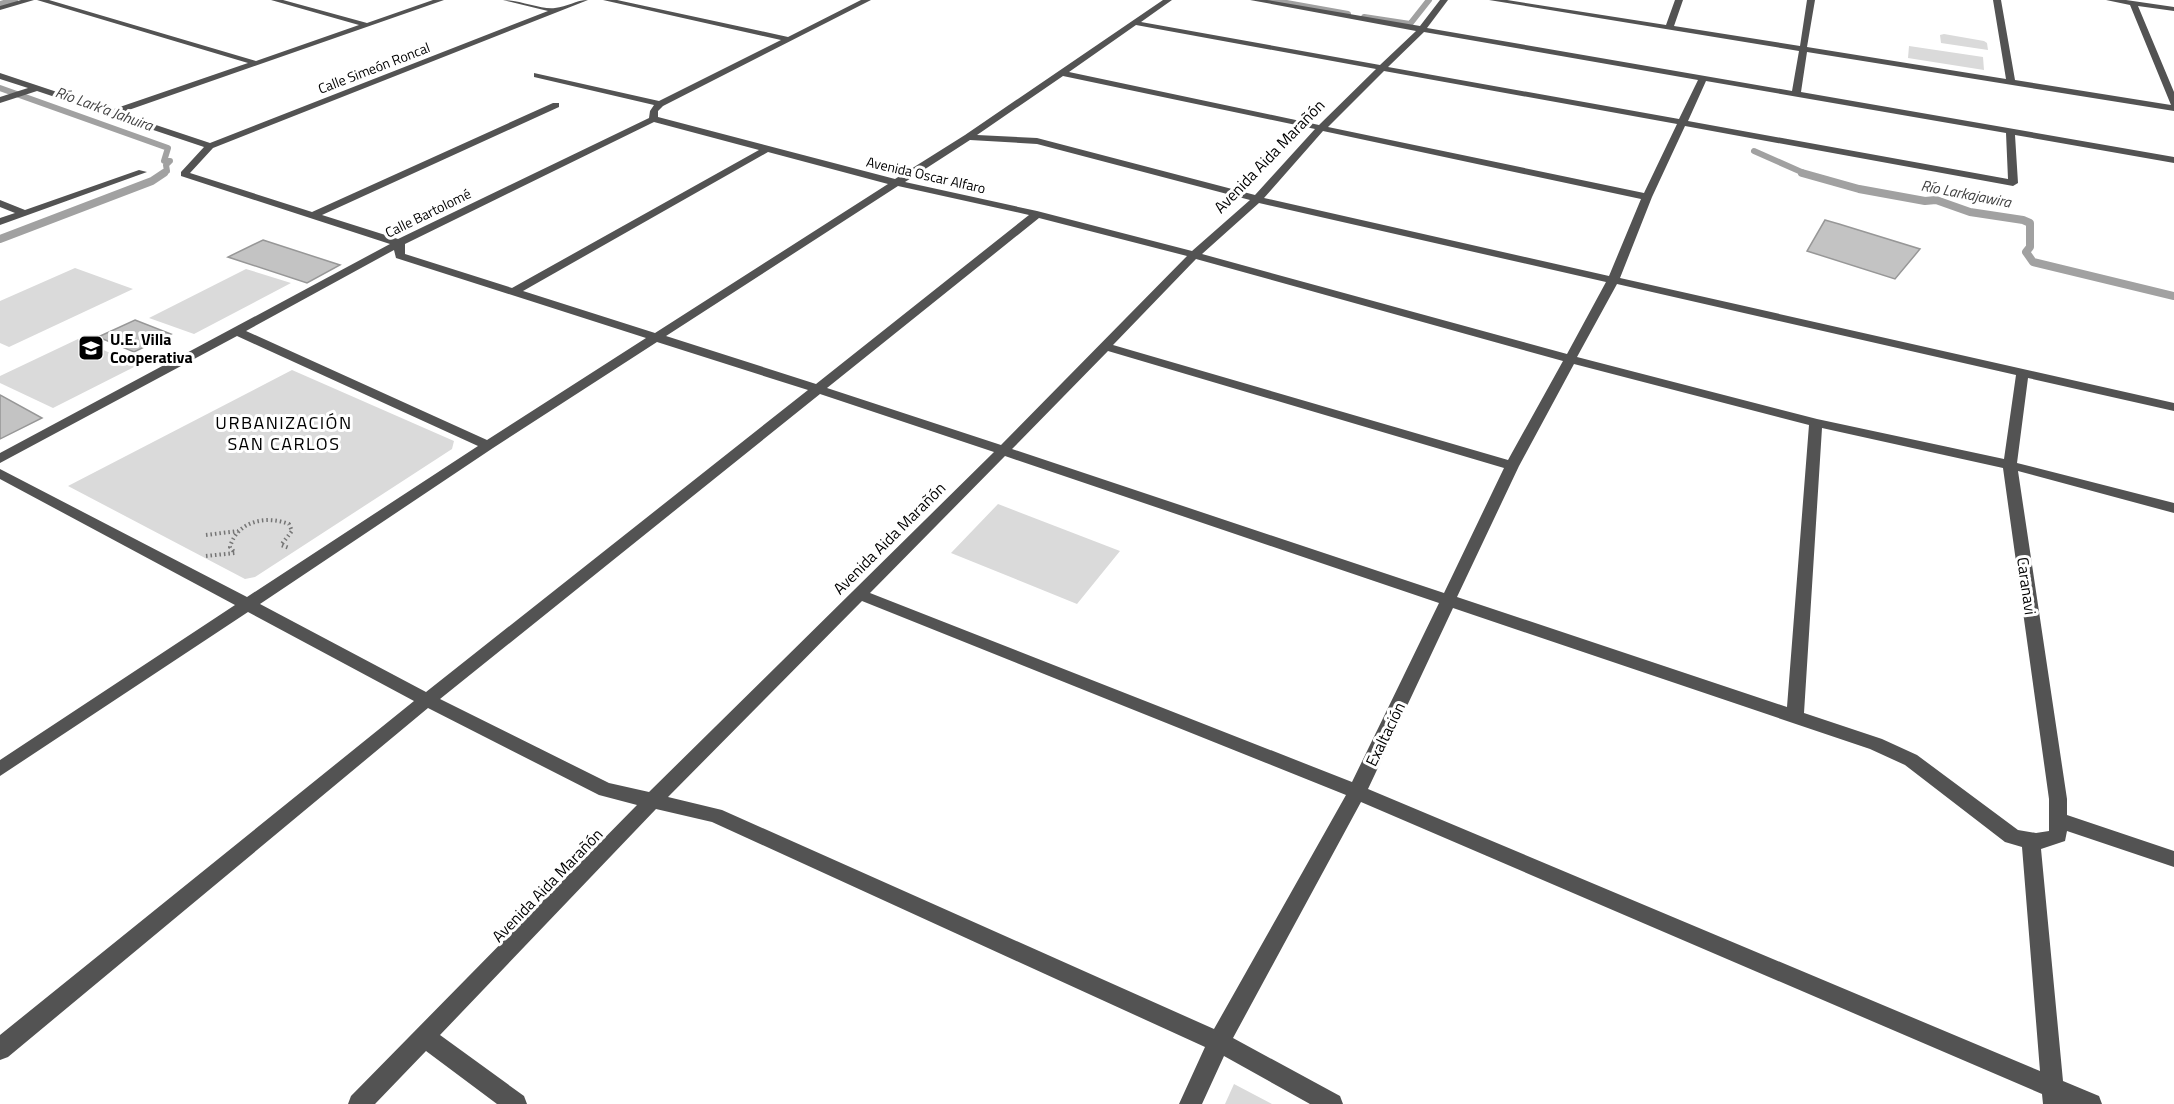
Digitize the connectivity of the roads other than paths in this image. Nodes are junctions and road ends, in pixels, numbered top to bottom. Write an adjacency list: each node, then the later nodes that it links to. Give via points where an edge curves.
1 (30, 0): 21 (street)
2 (41, 0): 30 (street)
3 (275, 0): 25 (street)
4 (440, 0): 25 (street)
5 (507, 0): 23 (street)
6 (584, 0): 23 (street, Calle Simeón Roncal)
7 (607, 0): 28 (street)
8 (849, 0): 17 (street)
9 (1168, 0): 24 (street)
10 (1254, 0): 27 (street)
11 (1444, 0): 27 (street, Avenida Aida Marañón)
12 (1493, 0): 20 (street)
13 (1679, 0): 26 (street)
14 (1811, 0): 29 (street)
15 (1997, 0): 36 (street)
16 (2110, 0): 18 (street)
17 (864, 1): 28 (street)
18 (2123, 1): 19 (street)
19 (2133, 3): 22 (street); 40 (street)
20 (1544, 4): 26 (street)
21 (0, 8)
22 (2174, 9)
23 (556, 11): 50 (street, Calle Simeón Roncal)
24 (1136, 23): 31 (street); 32 (street)
25 (367, 25): 30 (street)
26 (1669, 28): 29 (street)
27 (1422, 29): 31 (street, Avenida Aida Marañón); 35 (street)
28 (788, 39): 41 (street)
29 (1802, 49): 36 (street); 38 (street)
30 (255, 63): 44 (street)
31 (1381, 68): 46 (street); 47 (street, Avenida Aida Marañón)
32 (1062, 73): 47 (street); 49 (street)
33 (537, 75): 41 (street)
34 (0, 76): 37 (street)
35 (1703, 79): 38 (street); 46 (street, Exaltación)
36 (2011, 82): 43 (street)
37 (38, 88): 39 (street); 44 (street)
38 (1796, 94): 48 (street)
39 (0, 100)
40 (2174, 103)
41 (660, 104): 45 (street)
42 (556, 105): 60 (street)
43 (2174, 108)
44 (112, 113): 50 (street)
45 (653, 119): 51 (street, Avenida Oscar Alfaro); 62 (street, Calle Bartolomé)
46 (1681, 124): 48 (street, via 2013,183); 55 (street, Exaltación)
47 (1321, 128): 55 (street); 56 (street, Avenida Aida Marañón)
48 (2010, 131): 52 (street)
49 (968, 137): 54 (street); 56 (street, via 1037,141)
50 (210, 146): 60 (street, Calle Simeón Roncal, via 184,174)
51 (765, 150): 54 (street, Avenida Oscar Alfaro); 65 (street)
52 (2174, 160)
53 (142, 172): 58 (street)
54 (897, 183): 59 (street, Avenida Oscar Alfaro); 67 (street)
55 (1647, 197): 64 (street, Exaltación)
56 (1257, 199): 63 (street, Avenida Aida Marañón); 64 (street)
57 (0, 203): 58 (street)
58 (24, 213): 61 (street)
59 (1037, 214): 63 (street, Avenida Oscar Alfaro); 71 (street)
60 (313, 215): 62 (street)
61 (0, 222)
62 (399, 243): 65 (street, via 400,256); 66 (street, Calle Bartolomé)
63 (1194, 255): 68 (street, Avenida Aida Marañón); 69 (street, Avenida Oscar Alfaro)
64 (1613, 280): 69 (street, Exaltación); 70 (street)
65 (511, 293): 67 (street)
66 (238, 332): 74 (street); 76 (street, Calle Bartolomé)
67 (656, 337): 71 (street); 74 (street)
68 (1105, 346): 75 (street, Avenida Aida Marañón); 78 (street)
69 (1571, 359): 73 (street, Avenida Oscar Alfaro); 78 (street, Exaltación)
70 (2022, 372): 72 (street); 77 (street, Caranavi)
71 (816, 388): 75 (street); 84 (street)
72 (2174, 407)
73 (1816, 423): 77 (street, Avenida Oscar Alfaro); 85 (street)
74 (488, 445): 83 (street)
75 (1002, 452): 81 (street, Avenida Aida Marañón); 82 (street)
76 (0, 459)
77 (2010, 465): 80 (street, Avenida Oscar Alfaro); 89 (street, Caranavi)
78 (1512, 466): 82 (street, Exaltación)
79 (0, 474): 83 (street)
80 (2174, 508)
81 (858, 594): 87 (street); 88 (street, Avenida Aida Marañón)
82 (1448, 600): 85 (street); 87 (street, Exaltación)
83 (247, 604): 84 (street); 86 (street)
84 (427, 700): 88 (street, via 605,790); 94 (street)
85 (1795, 715): 90 (street, via 1911,760 1995,825)
86 (0, 769)
87 (1357, 792): 93 (street, Exaltación); 95 (street)
88 (654, 799): 92 (street, Avenida Aida Marañón); 93 (street, via 715,815)
89 (2058, 820): 90 (street, via 2058,835 2050,841); 91 (street)
90 (2031, 842): 95 (street)
91 (2174, 859)
92 (425, 1037): 96 (street, Avenida Aida Marañón); 97 (street)
93 (1219, 1042): 98 (street, Exaltación); 99 (street)
94 (0, 1049)
95 (2054, 1097): 100 (street)
96 (359, 1104)
97 (516, 1104)
98 (1190, 1104)
99 (1332, 1104)
100 (2091, 1104)

